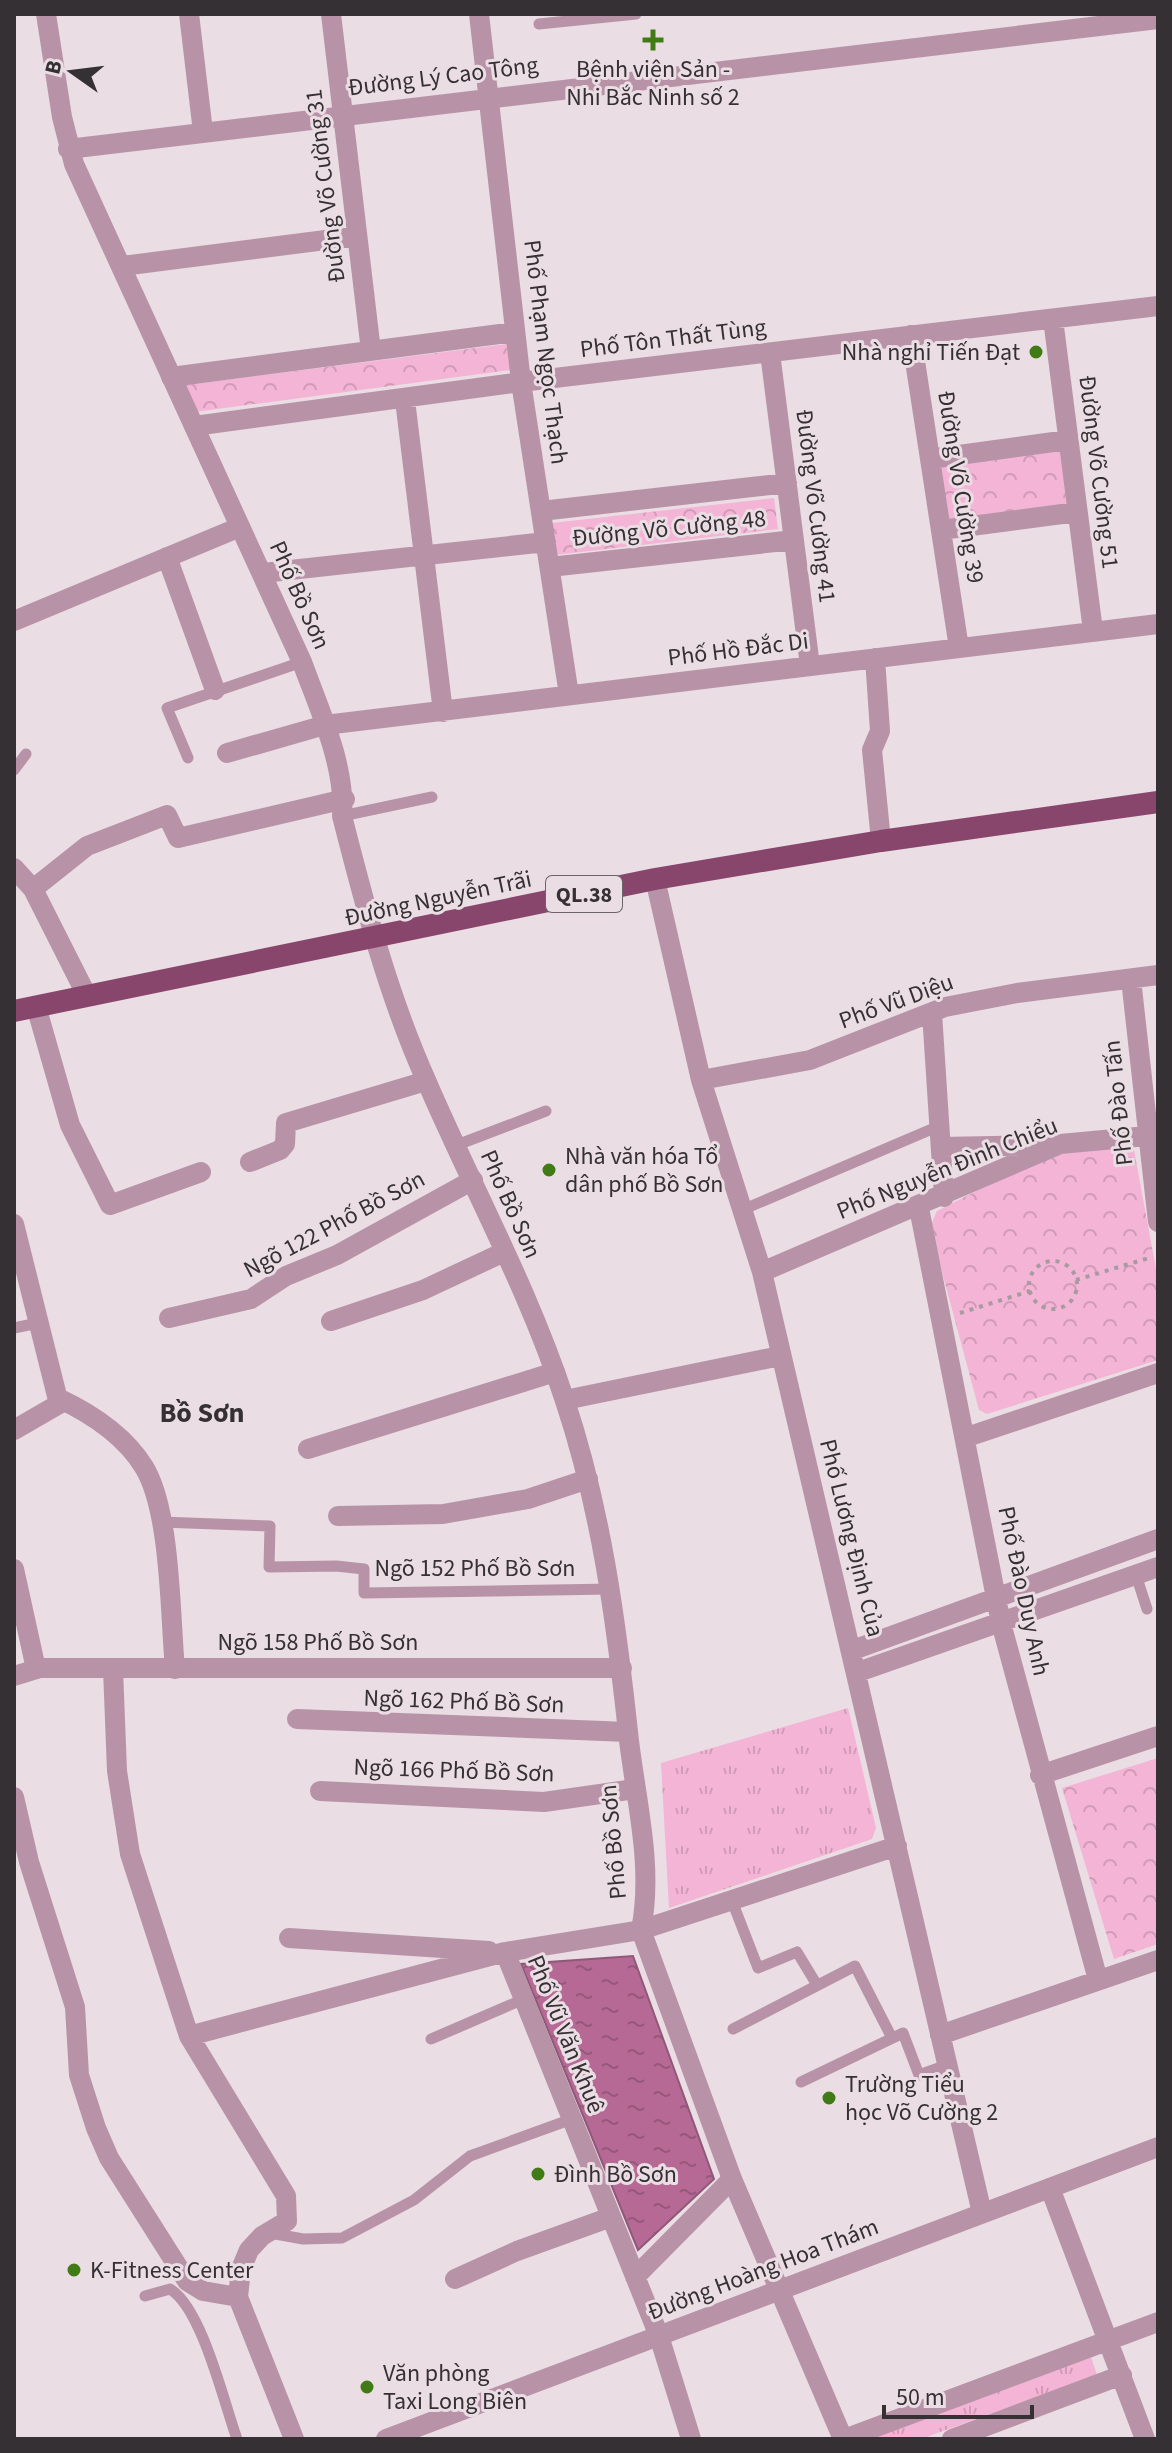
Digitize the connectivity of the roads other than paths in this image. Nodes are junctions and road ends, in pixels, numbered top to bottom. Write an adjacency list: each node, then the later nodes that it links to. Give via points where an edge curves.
1 (46, 14): 11 (street, Phố Bồ Sơn)
2 (189, 14): 10 (street)
3 (331, 14): 9 (street, Đường Võ Cường 31)
4 (479, 14): 8 (street, Phố Phạm Ngọc Thạch)
5 (636, 14): 7 (lane)
6 (1158, 19): 8 (street, Đường Lý Cao Tông)
7 (539, 24)
8 (489, 96): 9 (street, Đường Lý Cao Tông); 16 (street, Phố Phạm Ngọc Thạch)
9 (343, 114): 10 (street, Đường Lý Cao Tông); 12 (street, Đường Võ Cường 31)
10 (203, 132): 11 (street, Đường Lý Cao Tông)
11 (68, 149): 13 (street, Phố Bồ Sơn)
12 (357, 236): 13 (street); 18 (street, Đường Võ Cường 31)
13 (122, 266): 20 (street, Phố Bồ Sơn)
14 (1158, 306): 15 (street, Phố Tôn Thất Tùng)
15 (1053, 319): 17 (street, Phố Tôn Thất Tùng); 24 (street, Đường Võ Cường 51)
16 (515, 332): 18 (street); 21 (street, Phố Phạm Ngọc Thạch)
17 (911, 335): 19 (street, Phố Tôn Thất Tùng); 25 (street, Đường Võ Cường 39)
18 (371, 351): 20 (street)
19 (770, 353): 21 (street, Phố Tôn Thất Tùng); 26 (street, Đường Võ Cường 41)
20 (171, 377): 23 (street, Phố Bồ Sơn)
21 (521, 382): 22 (street, Phố Tôn Thất Tùng); 27 (street, Phố Phạm Ngọc Thạch)
22 (405, 400): 23 (street, Phố Tôn Thất Tùng); 33 (street)
23 (194, 426): 29 (street, Phố Bồ Sơn)
24 (1068, 440): 25 (street); 28 (street, Đường Võ Cường 51)
25 (930, 459): 30 (street, Đường Võ Cường 39)
26 (787, 483): 27 (street, Đường Võ Cường 48); 31 (street, Đường Võ Cường 41)
27 (541, 511): 32 (street, Phố Phạm Ngọc Thạch)
28 (1077, 512): 30 (street); 39 (street, Đường Võ Cường 51)
29 (240, 527): 34 (street); 36 (street, Phố Bồ Sơn)
30 (941, 530): 40 (street, Đường Võ Cường 39)
31 (794, 540): 35 (street, Đường Võ Cường 48); 43 (street, Đường Võ Cường 41)
32 (546, 542): 33 (street); 35 (street, Phố Phạm Ngọc Thạch)
33 (425, 555): 36 (street); 46 (street)
34 (167, 557): 37 (street); 44 (street)
35 (550, 567): 45 (street, Phố Phạm Ngọc Thạch)
36 (263, 573): 42 (street, Phố Bồ Sơn)
37 (14, 621)
38 (1158, 624): 39 (street, Phố Hồ Đắc Di)
39 (1093, 631): 40 (street, Phố Hồ Đắc Di)
40 (959, 648): 41 (street, Phố Hồ Đắc Di)
41 (875, 658): 43 (street, Phố Hồ Đắc Di); 55 (street, via 880,731 872,750)
42 (302, 662): 44 (lane); 47 (street, Phố Bồ Sơn)
43 (810, 666): 45 (street, Phố Hồ Đắc Di)
44 (215, 690): 50 (lane, via 167,708)
45 (569, 695): 46 (street, Phố Hồ Đắc Di)
46 (443, 712): 47 (street, Phố Hồ Đắc Di)
47 (325, 725): 48 (street, Phố Hồ Đắc Di); 54 (street, Phố Bồ Sơn)
48 (227, 753)
49 (26, 754): 51 (lane)
50 (188, 758)
51 (14, 770)
52 (432, 797): 54 (lane)
53 (1158, 802): 55 (highway, Đường Nguyễn Trãi / QL.38)
54 (343, 807): 58 (street, via 178,838 167,815 87,846); 59 (street, Phố Bồ Sơn)
55 (881, 841): 57 (highway, Đường Nguyễn Trãi / QL.38)
56 (14, 868): 58 (street)
57 (655, 879): 59 (highway, Đường Nguyễn Trãi / QL.38); 66 (street, Phố Lương Định Của)
58 (33, 889): 62 (street)
59 (373, 938): 62 (highway, Đường Nguyễn Trãi / QL.38); 67 (street, Phố Bồ Sơn)
60 (1158, 975): 61 (street, Phố Vũ Diệu)
61 (1131, 979): 65 (street, Phố Vũ Diệu, via 987,997); 70 (street, Phố Đào Tấn)
62 (87, 996): 63 (highway, Đường Nguyễn Trãi / QL.38)
63 (36, 1006): 64 (highway, Đường Nguyễn Trãi / QL.38); 75 (street, via 70,1125 110,1205)
64 (14, 1011)
65 (932, 1013): 66 (street, Phố Vũ Diệu, via 810,1060); 69 (street)
66 (701, 1080): 79 (street, Phố Lương Định Của)
67 (426, 1081): 72 (street, Phố Bồ Sơn); 74 (street, via 286,1123 280,1150)
68 (546, 1111): 72 (lane)
69 (939, 1126): 73 (street); 79 (lane)
70 (1152, 1136): 71 (street, Phố Nguyễn Đình Chiểu); 80 (street, Phố Đào Tấn)
71 (1060, 1144): 73 (street); 77 (street, Phố Nguyễn Đình Chiểu)
72 (457, 1145): 76 (street, Phố Bồ Sơn)
73 (941, 1147): 77 (street)
74 (250, 1162)
75 (201, 1172)
76 (473, 1180): 82 (street, Phố Bồ Sơn); 85 (street, Ngõ 122 Phố Bồ Sơn, via 251,1299)
77 (944, 1197): 78 (street, Phố Nguyễn Đình Chiểu)
78 (919, 1208): 84 (street, Phố Nguyễn Đình Chiểu); 95 (street, Phố Đào Duy Anh)
79 (742, 1210): 84 (street, Phố Lương Định Của)
80 (1158, 1222)
81 (14, 1224): 83 (street)
82 (504, 1252): 86 (street, via 423,1290); 90 (street, Phố Bồ Sơn)
83 (19, 1263): 87 (street)
84 (762, 1272): 89 (street, Phố Lương Định Của)
85 (169, 1318)
86 (331, 1321)
87 (38, 1323): 88 (lane); 92 (street)
88 (14, 1328)
89 (780, 1356): 93 (street); 109 (street, Phố Lương Định Của)
90 (555, 1372): 93 (street, Phố Bồ Sơn); 96 (street)
91 (1158, 1373): 95 (street)
92 (58, 1398): 94 (street, via 56,1408); 99 (street, via 86,1412 136,1456 151,1482)
93 (565, 1400): 97 (street, Phố Bồ Sơn)
94 (14, 1430)
95 (967, 1437): 106 (street, Phố Đào Duy Anh)
96 (308, 1449)
97 (588, 1479): 98 (street, via 528,1499 443,1514); 105 (street, Phố Bồ Sơn)
98 (338, 1516)
99 (161, 1522): 105 (lane, Ngõ 152 Phố Bồ Sơn, via 270,1526 269,1567 364,1569 364,1593); 113 (street)
100 (1158, 1539): 101 (street)
101 (1129, 1550): 104 (street); 106 (street)
102 (1158, 1567): 104 (street)
103 (14, 1569): 111 (street)
104 (1136, 1575): 107 (lane); 108 (street)
105 (611, 1589): 110 (street, Phố Bồ Sơn)
106 (997, 1597): 108 (street, Phố Đào Duy Anh); 109 (street)
107 (1147, 1609)
108 (1001, 1623): 114 (street); 119 (street, Phố Đào Duy Anh)
109 (853, 1650): 114 (street, Phố Lương Định Của)
110 (622, 1668): 113 (street, Ngõ 158 Phố Bồ Sơn); 117 (street, Phố Bồ Sơn)
111 (36, 1669): 112 (street, Ngõ 158 Phố Bồ Sơn); 115 (street, Ngõ 158 Phố Bồ Sơn)
112 (113, 1669): 113 (street, Ngõ 158 Phố Bồ Sơn); 134 (street, via 117,1771 130,1854)
113 (175, 1669)
114 (858, 1672): 123 (street, Phố Lương Định Của)
115 (14, 1676)
116 (297, 1719): 117 (street, Ngõ 162 Phố Bồ Sơn)
117 (628, 1732): 120 (street, Phố Bồ Sơn)
118 (1158, 1736): 119 (street)
119 (1040, 1775): 129 (street, Phố Đào Duy Anh)
120 (635, 1789): 121 (street, Ngõ 166 Phố Bồ Sơn, via 544,1802); 125 (street, Phố Bồ Sơn, via 647,1895)
121 (320, 1791)
122 (14, 1797): 150 (street, via 75,2007 79,2075 109,2158 187,2281 203,2291)
123 (897, 1846): 124 (street, Phố Vũ Văn Khuê); 133 (street, Phố Lương Định Của)
124 (732, 1901): 125 (street, Phố Vũ Văn Khuê); 130 (lane, via 758,1968 797,1952)
125 (641, 1930): 127 (street, Phố Vũ Văn Khuê); 141 (street, Phố Bồ Sơn)
126 (289, 1938): 127 (street)
127 (505, 1952): 131 (street, Phố Vũ Văn Khuê); 134 (street)
128 (1158, 1960): 129 (street)
129 (1098, 1980): 133 (street)
130 (817, 1985): 132 (lane); 135 (lane, via 855,1966)
131 (524, 1999): 136 (lane); 139 (street, Phố Vũ Văn Khuê)
132 (733, 2029)
133 (940, 2035): 137 (street, Phố Lương Định Của)
134 (189, 2036): 145 (street, via 286,2196 287,2221)
135 (892, 2038): 137 (lane, via 903,2033 919,2075); 138 (lane)
136 (431, 2039)
137 (947, 2065): 143 (street, Phố Lương Định Của)
138 (801, 2082)
139 (572, 2119): 144 (street, Phố Vũ Văn Khuê); 145 (lane, via 470,2156 414,2200 342,2238 303,2239)
140 (1158, 2147): 142 (street, Đường Hoàng Hoa Thám)
141 (732, 2179): 146 (street); 148 (street, Phố Bồ Sơn)
142 (1050, 2188): 143 (street, Đường Hoàng Hoa Thám); 153 (street)
143 (982, 2213): 148 (street, Đường Hoàng Hoa Thám)
144 (611, 2217): 146 (street, Phố Vũ Văn Khuê); 147 (street)
145 (269, 2232): 150 (street, via 245,2257)
146 (635, 2277): 152 (street, Phố Vũ Văn Khuê)
147 (455, 2279)
148 (781, 2290): 152 (street, Đường Hoàng Hoa Thám); 159 (street, Phố Bồ Sơn)
149 (145, 2296): 155 (lane, via 170,2289 181,2298 198,2328)
150 (238, 2297): 156 (street)
151 (1158, 2322): 153 (street)
152 (659, 2336): 157 (street, Đường Hoàng Hoa Thám); 158 (street, Phố Vũ Văn Khuê)
153 (1110, 2339): 154 (street); 159 (street)
154 (1122, 2375): 160 (street); 161 (street)
155 (235, 2434)
156 (294, 2439)
157 (386, 2439)
158 (691, 2439)
159 (844, 2439)
160 (952, 2439)
161 (1145, 2439)

